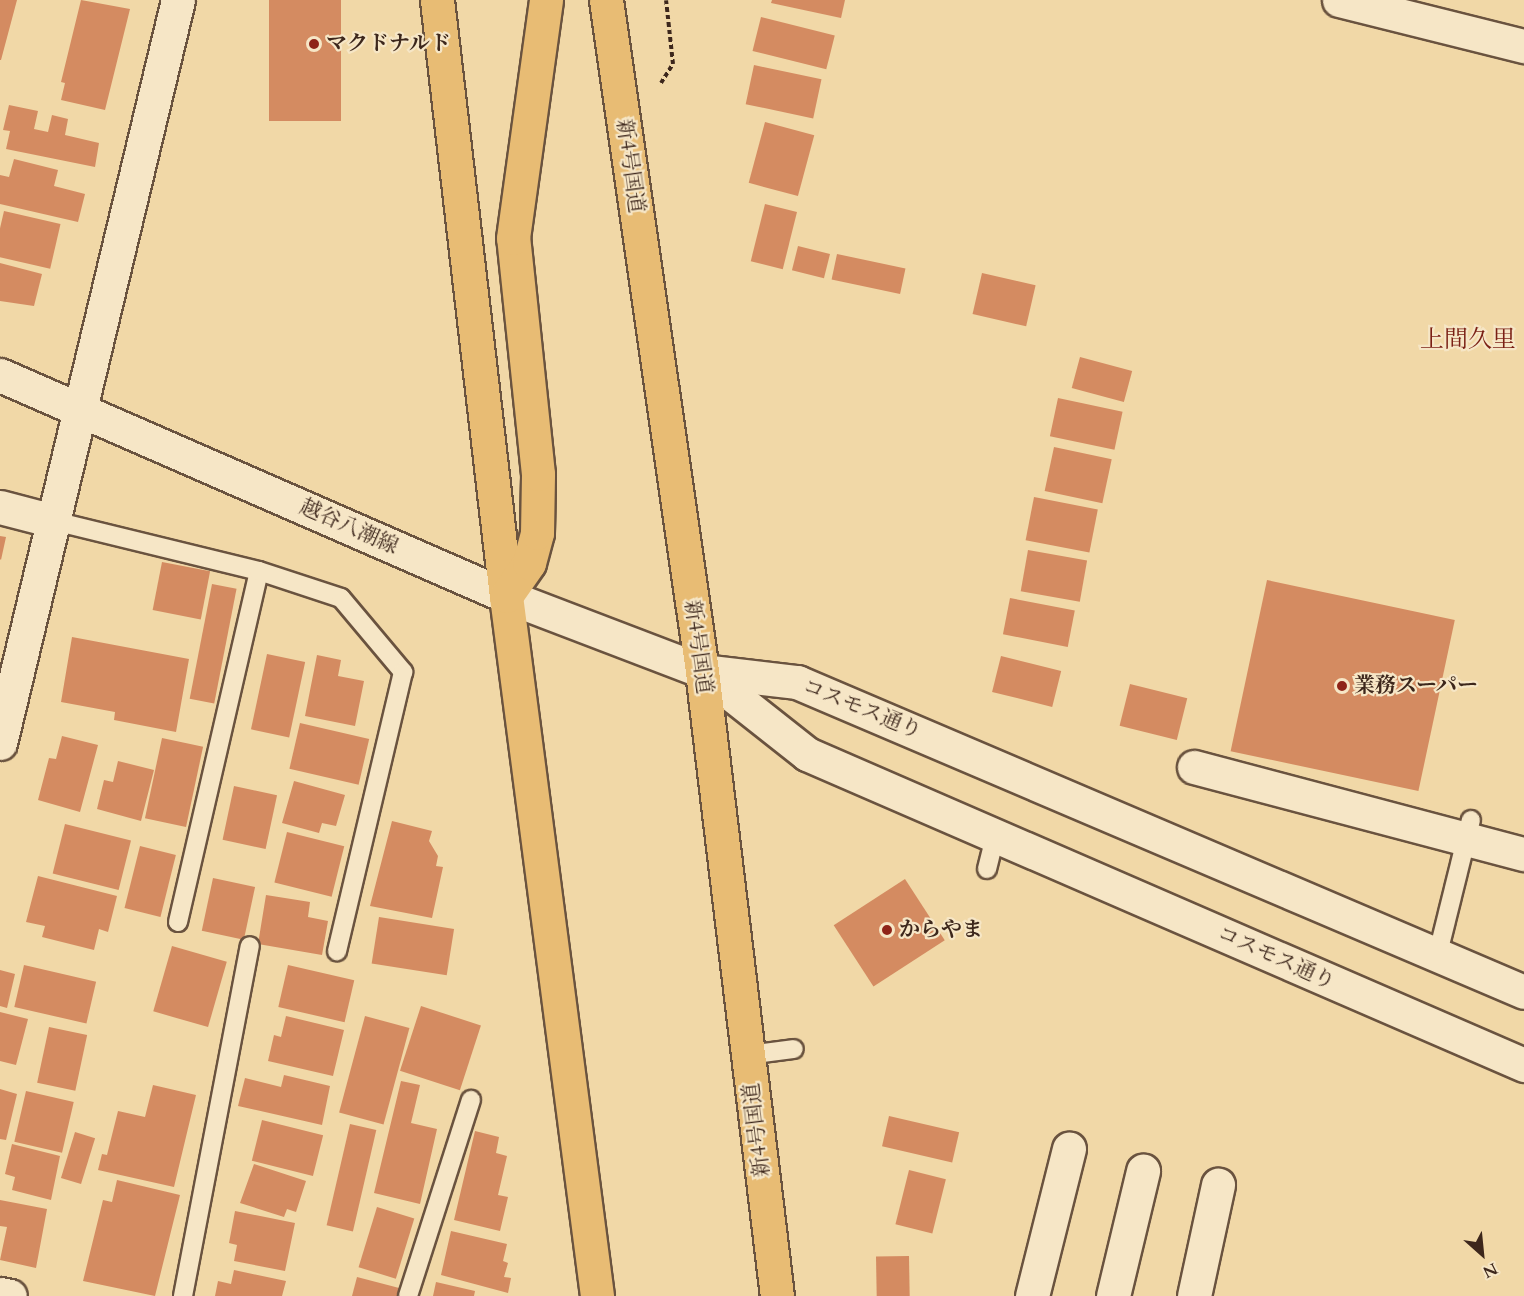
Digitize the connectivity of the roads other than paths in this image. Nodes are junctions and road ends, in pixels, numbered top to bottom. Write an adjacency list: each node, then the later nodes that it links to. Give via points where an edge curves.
1 (178, 0): 9 (street)
2 (437, 0): 13 (highway)
3 (546, 0): 13 (highway, via 513,238 538,474 537,533 529,563)
4 (606, 0): 14 (highway, 新4号国道)
5 (1339, 0): 6 (street)
6 (1420, 10): 7 (street)
7 (1524, 46)
8 (0, 375): 9 (street, 越谷八潮線)
9 (78, 408): 11 (street); 13 (street, 越谷八潮線)
10 (0, 507): 11 (street)
11 (51, 520): 12 (lane); 15 (street)
12 (259, 571): 21 (lane); 23 (lane, via 341,598 403,672)
13 (506, 596): 14 (street, 越谷八潮線); 37 (highway, via 559,978)
14 (702, 671): 18 (street, コスモス通り, via 807,754); 24 (street, コスモス通り, via 797,682); 27 (highway, 新4号国道)
15 (0, 743)
16 (1194, 767): 17 (street)
17 (1469, 829): 19 (street); 24 (lane)
18 (996, 834): 20 (lane); 28 (street, コスモス通り)
19 (1524, 854)
20 (987, 869)
21 (178, 922)
22 (250, 946): 35 (lane)
23 (337, 951)
24 (1438, 953): 25 (street, コスモス通り)
25 (1524, 992)
26 (794, 1048): 27 (lane)
27 (748, 1055): 38 (highway, 新4号国道)
28 (1524, 1065)
29 (471, 1100): 36 (lane)
30 (1069, 1149): 39 (street)
31 (1143, 1171): 40 (street)
32 (1218, 1185): 41 (street)
33 (0, 1294): 34 (street)
34 (10, 1296)
35 (183, 1296)
36 (408, 1296)
37 (597, 1296)
38 (777, 1296)
39 (1032, 1296)
40 (1113, 1296)
41 (1194, 1296)

